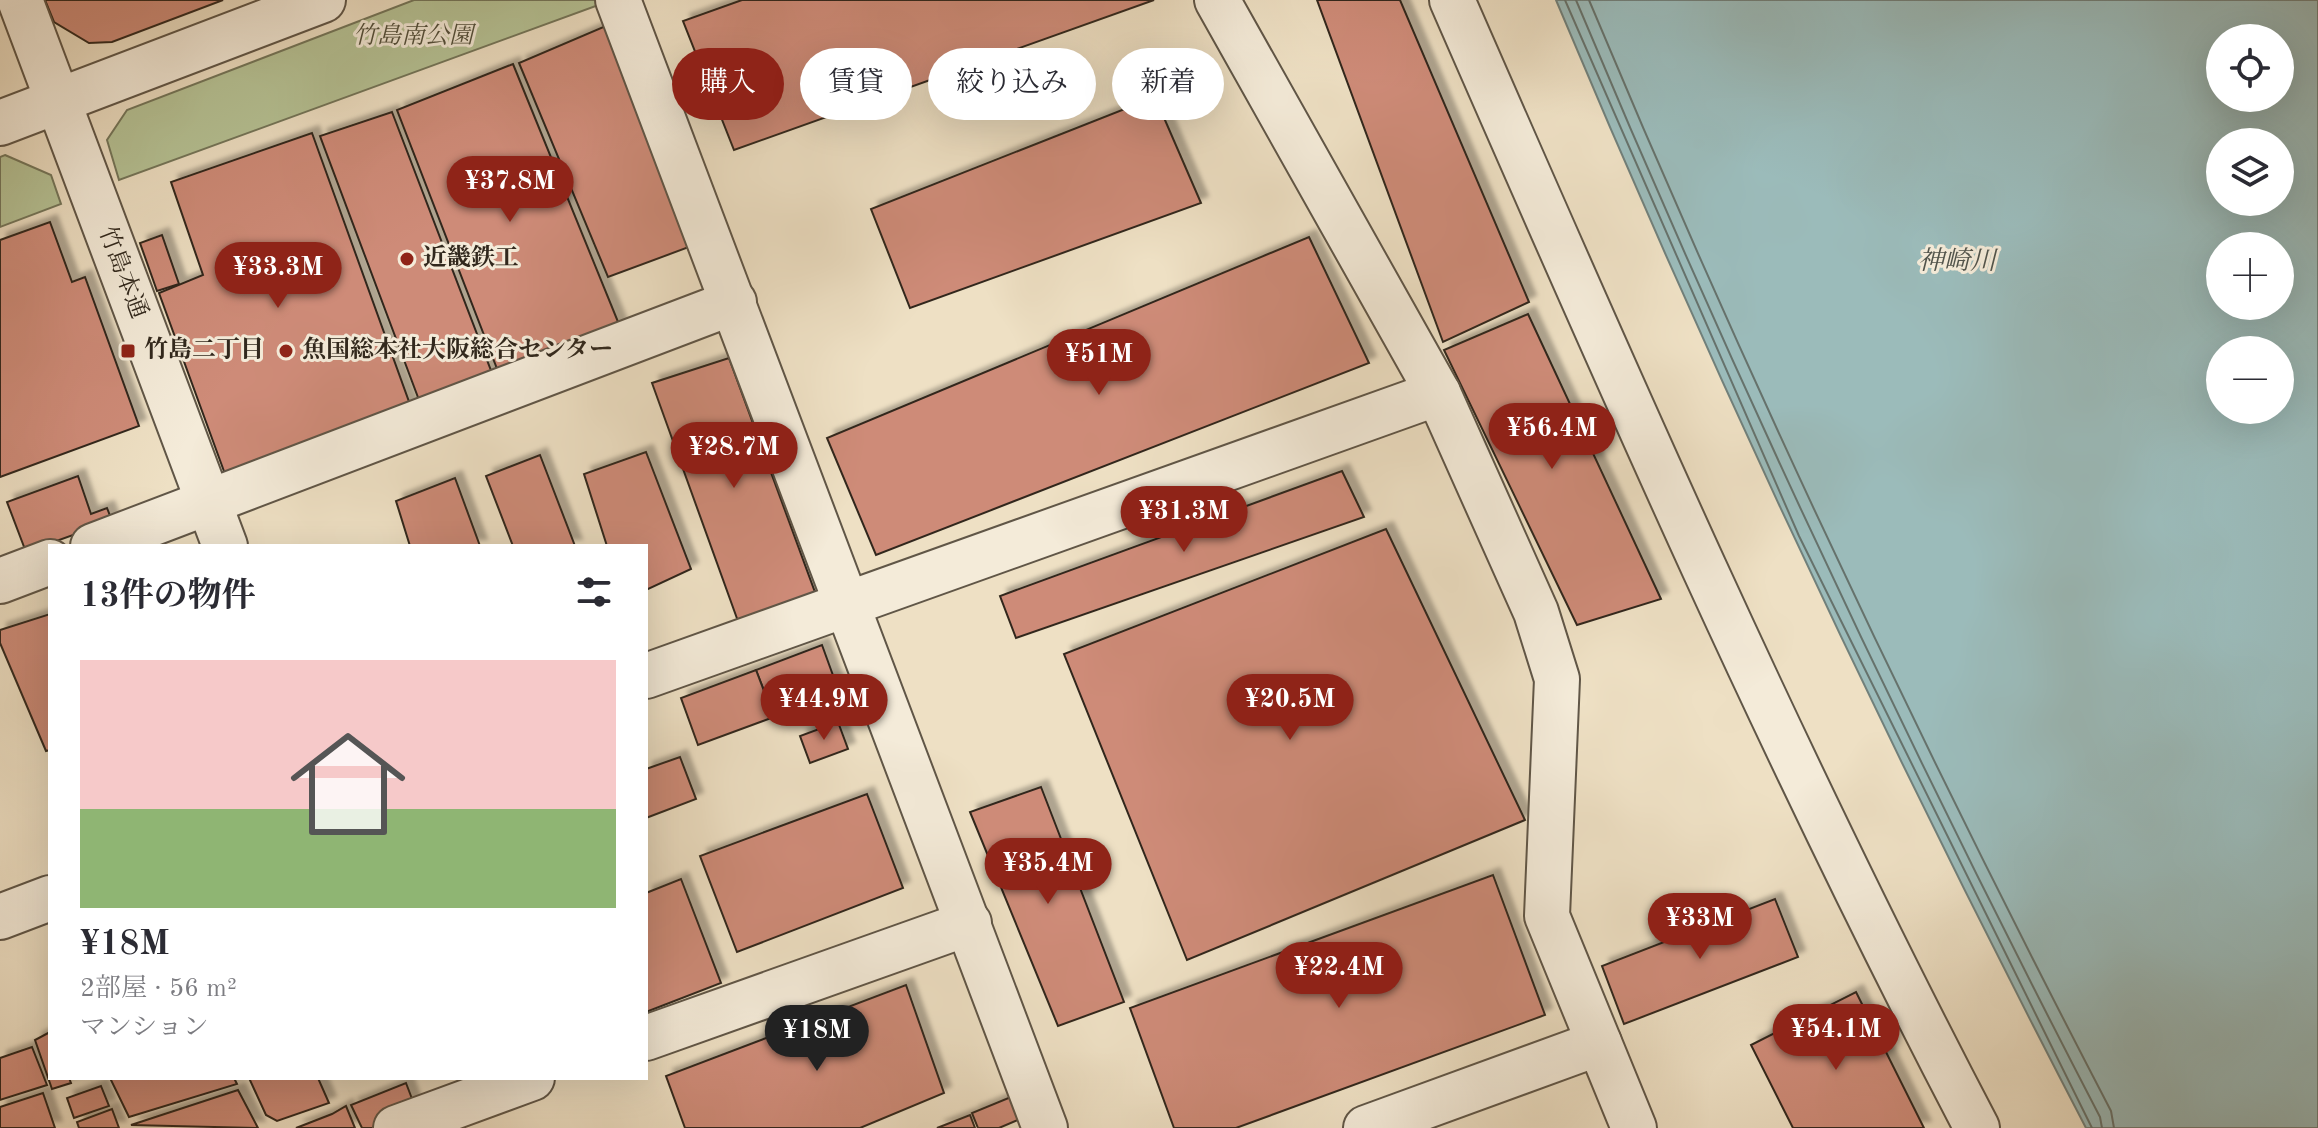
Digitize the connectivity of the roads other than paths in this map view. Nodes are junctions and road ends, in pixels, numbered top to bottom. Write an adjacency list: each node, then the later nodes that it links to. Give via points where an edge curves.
1 (20, 0): 6 (street, 竹島本通)
2 (323, 0): 6 (street)
3 (618, 0): 8 (street)
4 (1217, 0): 9 (street)
5 (1452, 0): 28 (street, via 1671,497 1844,866)
6 (58, 102): 7 (street); 10 (street, 竹島本通)
7 (0, 123)
8 (734, 302): 10 (street); 15 (street)
9 (1438, 393): 15 (street); 21 (street, via 1536,612 1557,679 1547,916)
10 (209, 503): 11 (street); 12 (street, 竹島本通)
11 (98, 544)
12 (224, 544)
13 (48, 563): 14 (street)
14 (0, 581)
15 (846, 602): 16 (street); 19 (street)
16 (648, 675)
17 (48, 899): 18 (street)
18 (0, 917)
19 (969, 923): 20 (street); 25 (street)
20 (648, 1037)
21 (1599, 1043): 26 (street); 27 (street)
22 (525, 1080): 23 (street)
23 (436, 1106): 24 (street)
24 (396, 1128)
25 (1045, 1128)
26 (1366, 1128)
27 (1634, 1128)
28 (1977, 1128)

